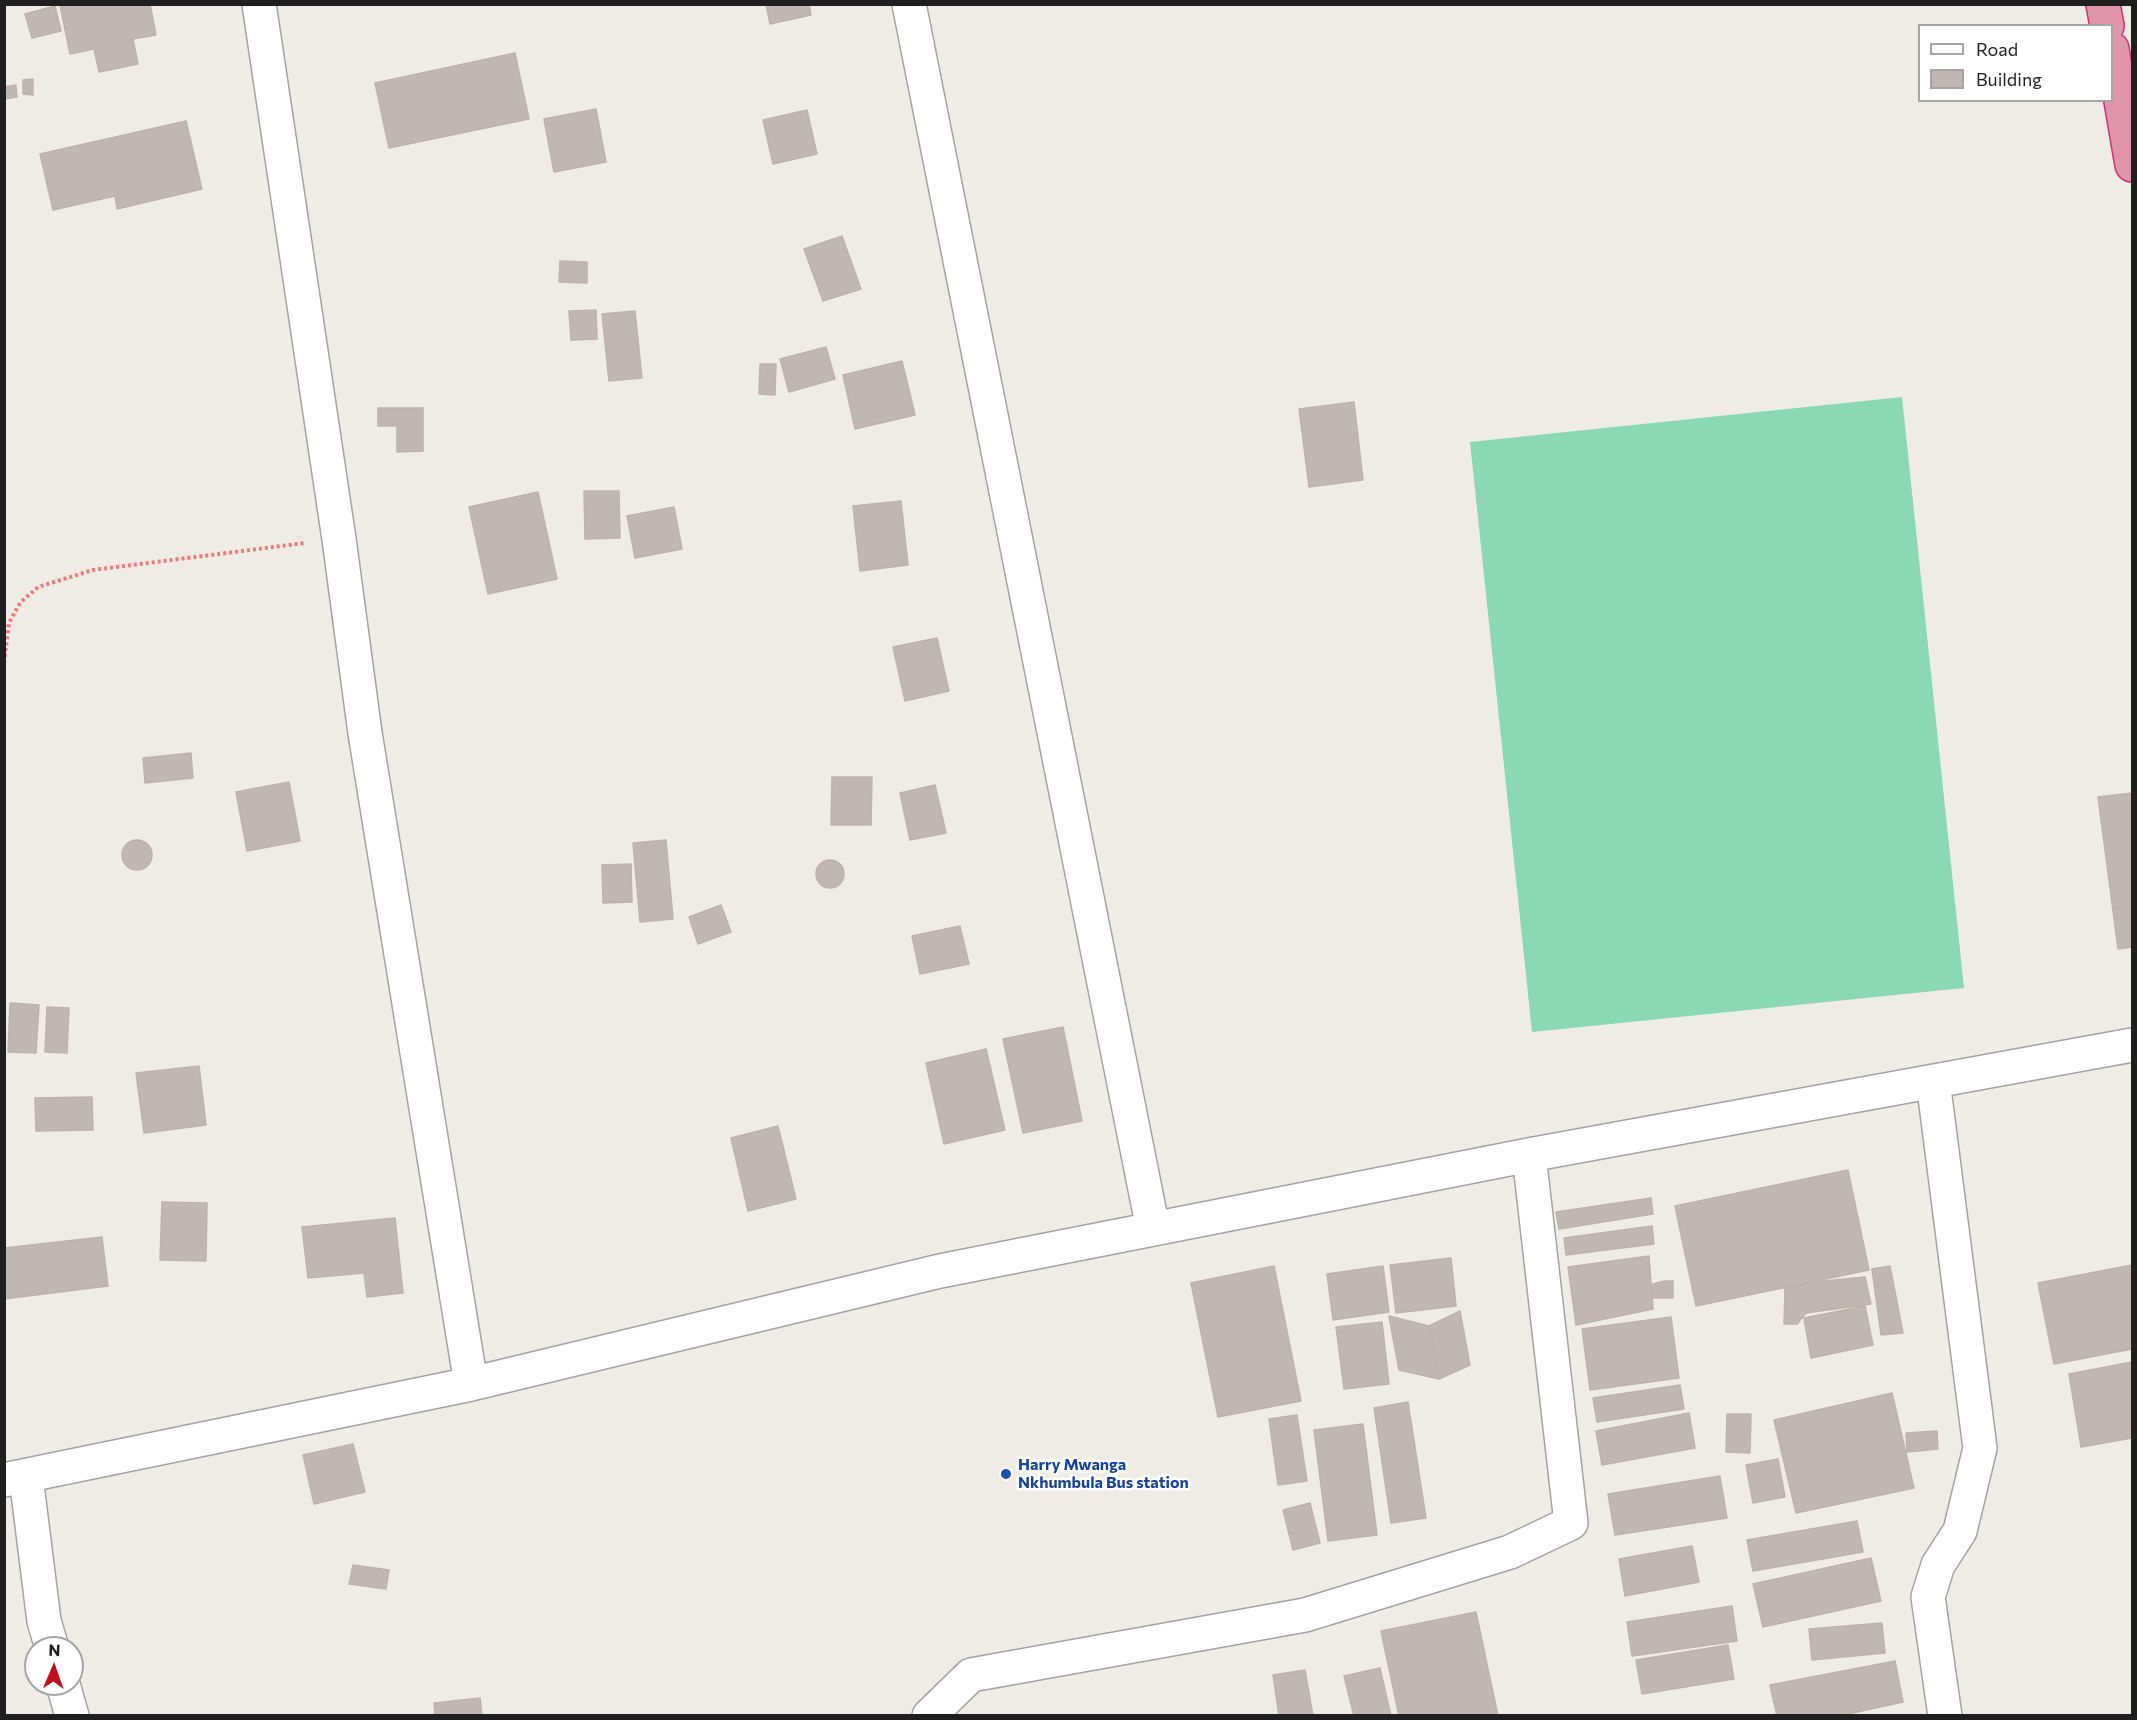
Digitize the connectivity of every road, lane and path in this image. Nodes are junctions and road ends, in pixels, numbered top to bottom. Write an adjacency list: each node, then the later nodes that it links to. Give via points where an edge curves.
1 (260, 4): 7 (street)
2 (909, 4): 12 (street)
3 (2103, 4): 4 (highway)
4 (2107, 24)
5 (2113, 55): 6 (highway)
6 (2133, 165)
7 (339, 539): 8 (path, via 93,570 38,586 20,603 9,623); 13 (street, via 365,733)
8 (4, 663)
9 (2133, 1045): 10 (street)
10 (1933, 1081): 11 (street); 19 (street, via 1980,1448 1960,1531 1938,1565 1928,1597)
11 (1529, 1155): 12 (street); 18 (street, via 1571,1523 1510,1552 1305,1615 971,1675)
12 (1154, 1229): 13 (street, via 940,1271)
13 (471, 1384): 14 (street)
14 (15, 1478): 15 (street)
15 (48, 1636)
16 (66, 1696): 17 (street)
17 (72, 1716)
18 (929, 1716)
19 (1945, 1716)

